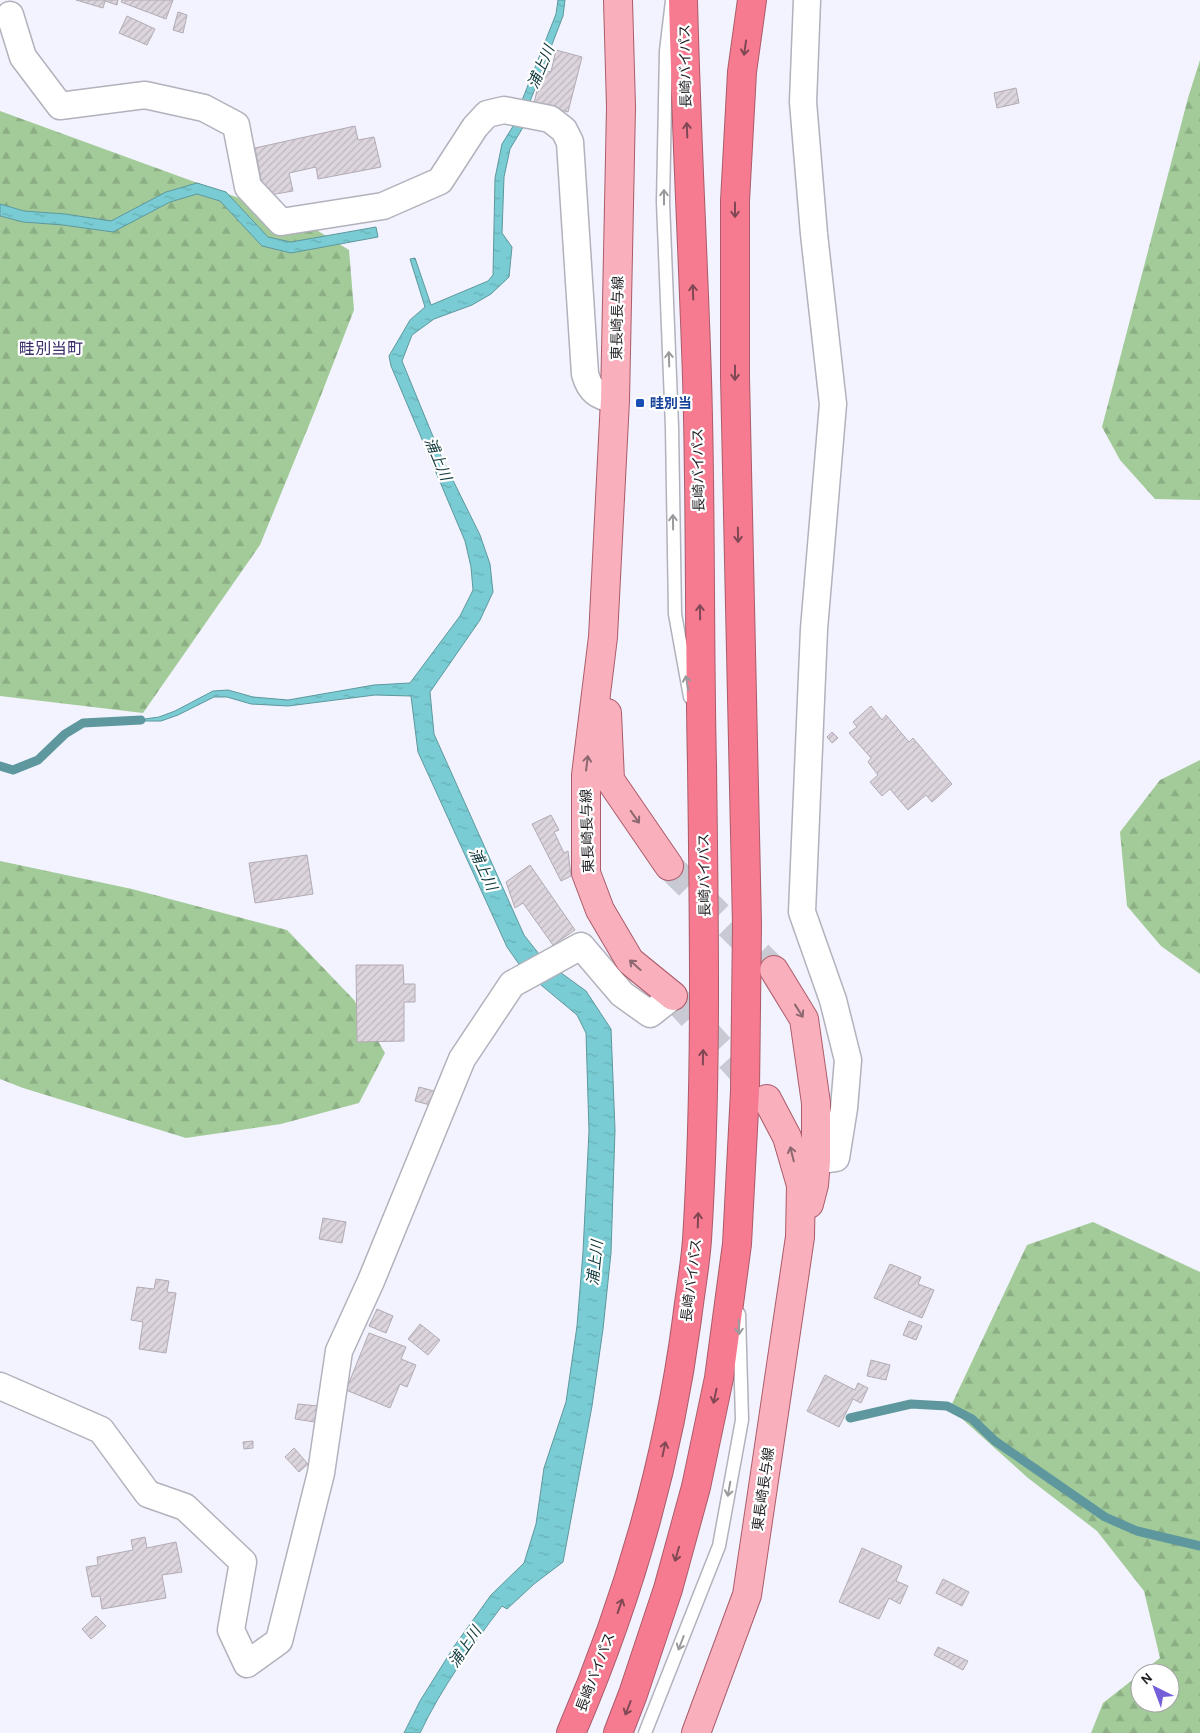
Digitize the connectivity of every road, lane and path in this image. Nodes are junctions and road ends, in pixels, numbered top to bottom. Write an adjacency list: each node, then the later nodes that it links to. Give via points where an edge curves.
1 (618, 0): 7 (main road, 東長崎長与線, via 621,107)
2 (672, 0): 9 (lane, one-way to 2, via 675,614 664,202 666,51)
3 (684, 0): 9 (highway, 長崎バイパス, one-way to 3, via 697,382)
4 (752, 0): 16 (highway, one-way to 16, via 742,72 736,201 735,377 747,925 745,1091)
5 (807, 0): 14 (street, via 802,102 833,404 814,630 802,912 833,1000 848,1060 836,1158)
6 (10, 15): 7 (street, via 23,57 60,106 145,95 204,108 236,125 248,187 281,222 383,206 440,181 487,114 504,110 550,119 564,130 570,142 585,374 588,386 601,397)
7 (615, 400): 8 (main road, 東長崎長与線)
8 (603, 636): 10 (main road, 東長崎長与線, one-way to 10, via 610,780); 12 (main road, 東長崎長与線, one-way to 8, via 630,962 600,910 586,873 586,776)
9 (702, 766): 18 (highway, 長崎バイパス, one-way to 9, via 595,1679 629,1579 658,1478 681,1360 696,1244 703,1085 705,924)
10 (669, 866)
11 (774, 970): 14 (main road, 東長崎長与線, one-way to 14, via 804,1019 816,1103)
12 (673, 996): 17 (street, via 650,1014 622,994 582,946 512,984 462,1059 339,1351 321,1473 279,1641 247,1664 231,1630 243,1562 185,1507 148,1494 101,1430)
13 (767, 1099): 15 (main road, 東長崎長与線, one-way to 13, via 801,1185 787,1136)
14 (816, 1161): 15 (main road, 東長崎長与線, via 814,1185)
15 (800, 1236): 21 (main road, 東長崎長与線, via 747,1596)
16 (737, 1244): 19 (highway, one-way to 19, via 719,1378 696,1487 668,1589); 20 (lane, one-way to 20, via 742,1420 719,1546)
17 (0, 1386)
18 (571, 1733)
19 (618, 1733)
20 (645, 1733)
21 (696, 1733)

